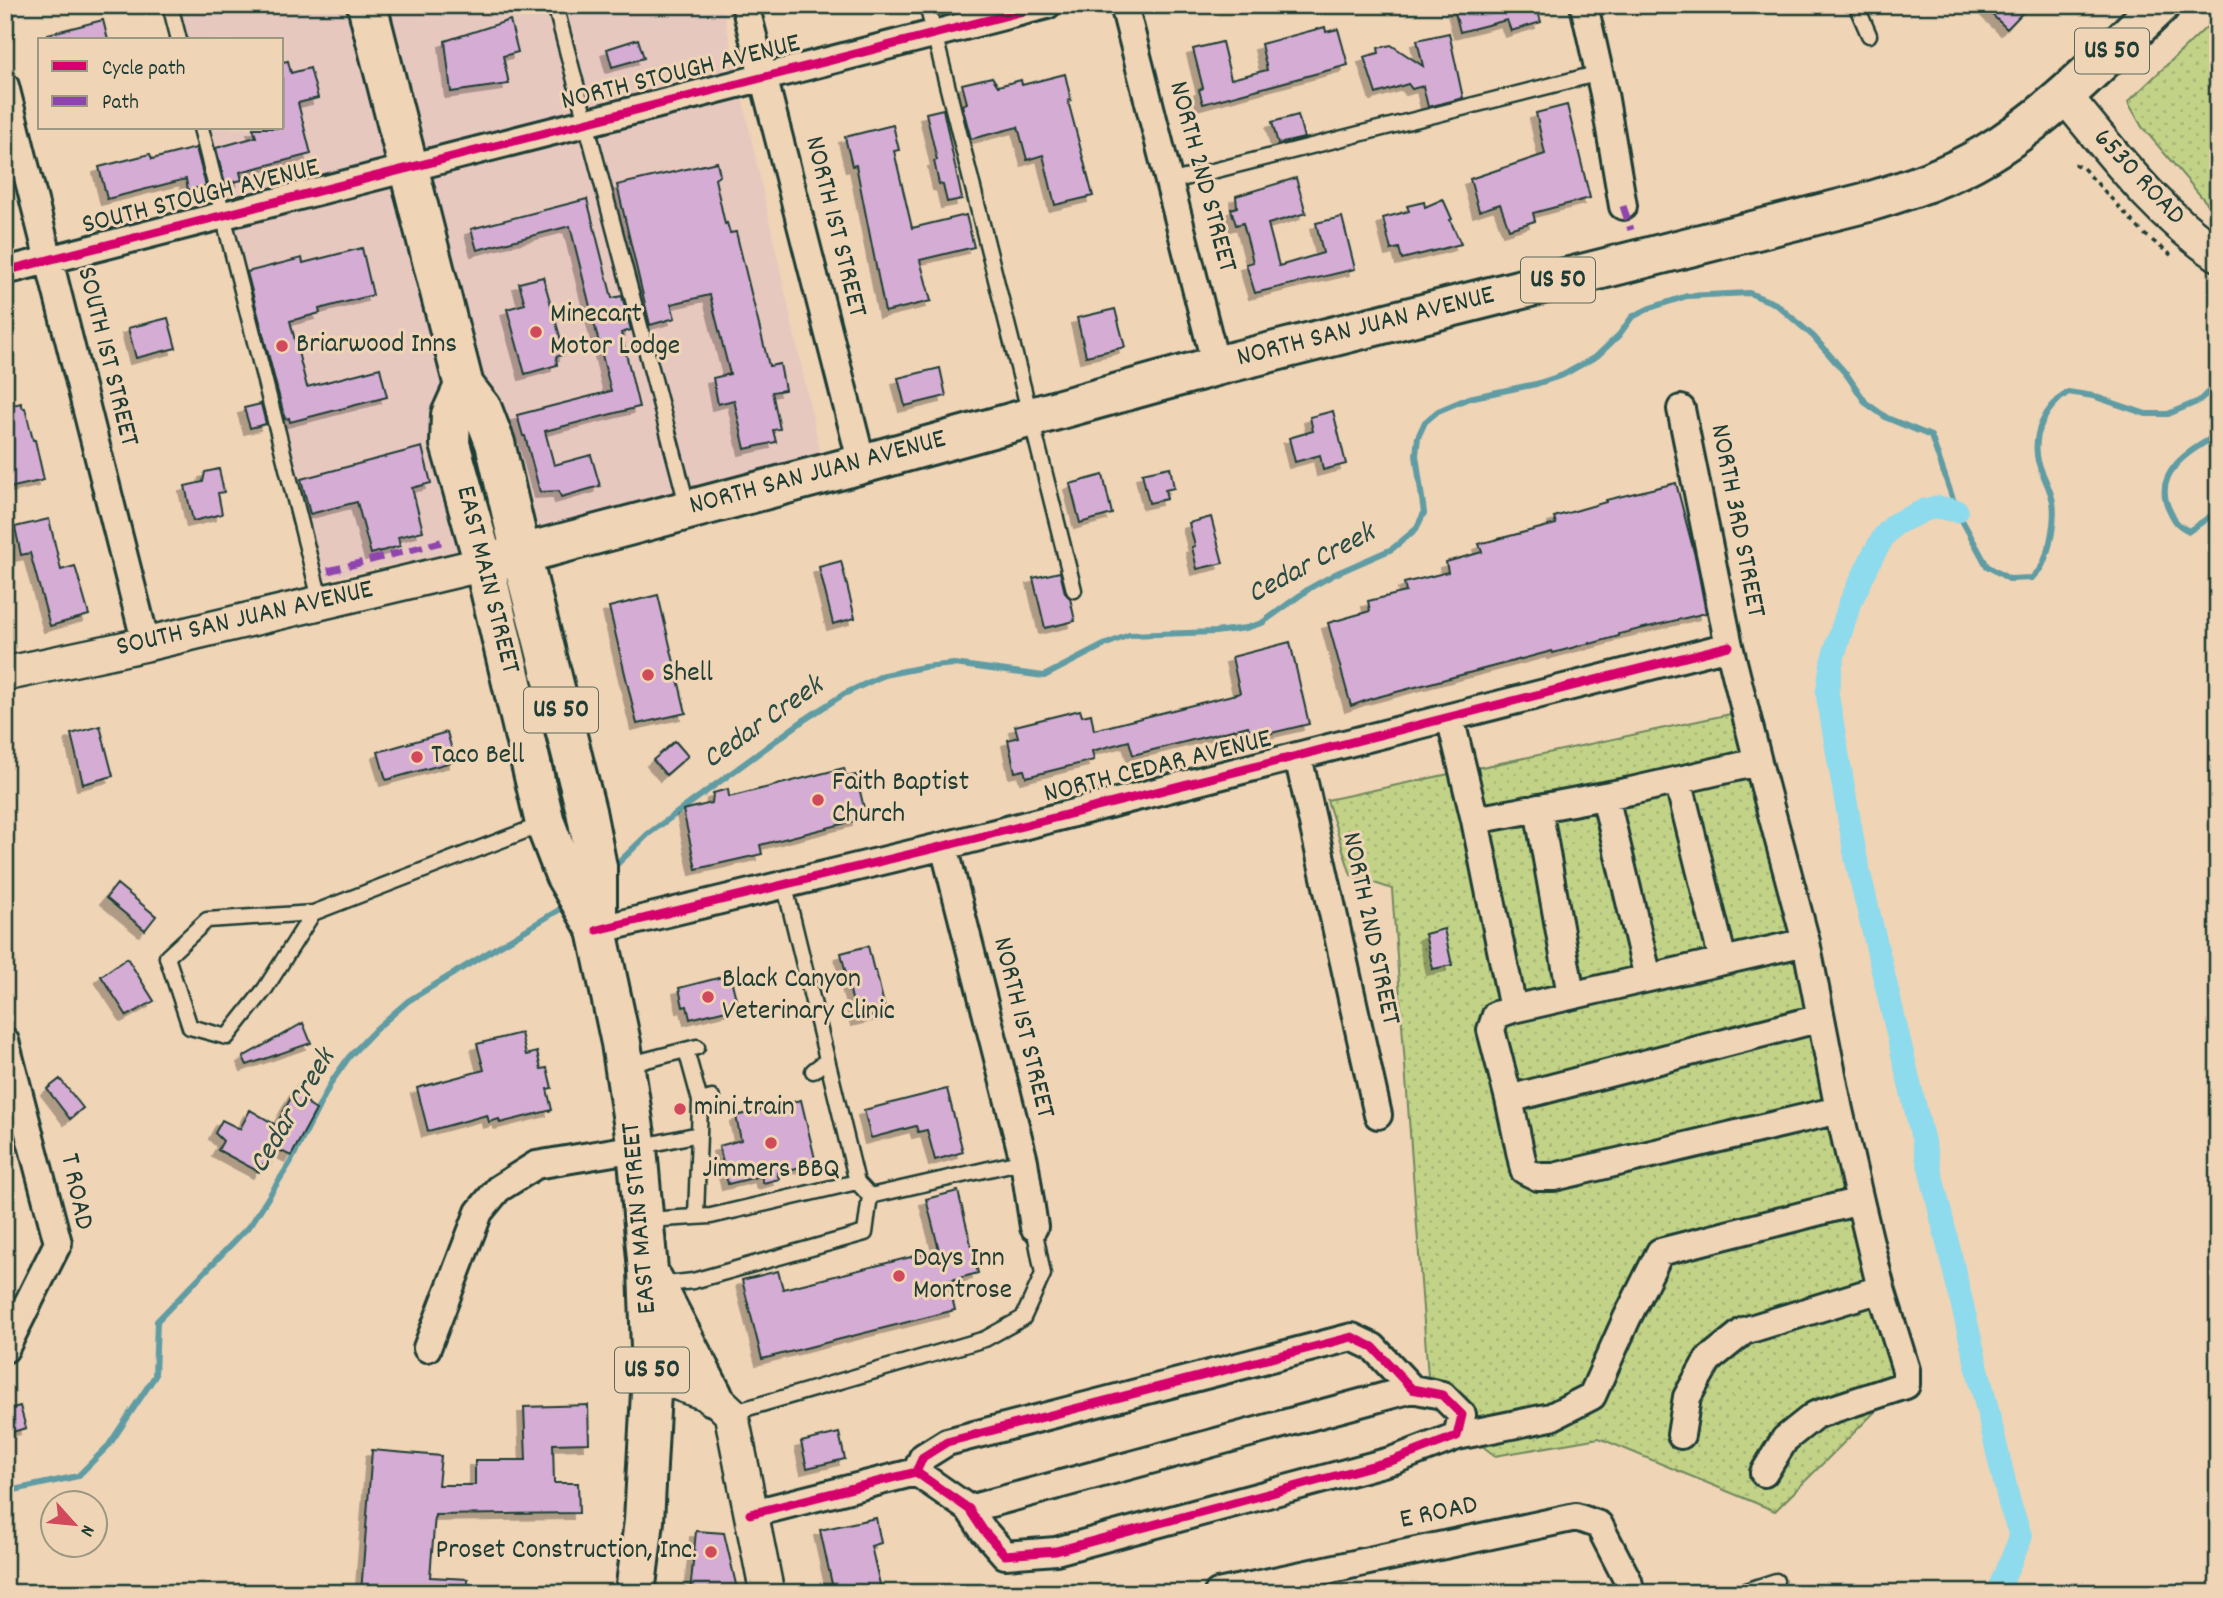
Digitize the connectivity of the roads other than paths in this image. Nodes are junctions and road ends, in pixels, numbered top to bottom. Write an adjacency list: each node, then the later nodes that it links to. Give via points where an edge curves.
1 (170, 5): 13 (lane)
2 (367, 5): 20 (main road, EAST MAIN STREET)
3 (555, 5): 18 (lane)
4 (745, 5): 15 (street, NORTH 1ST STREET)
5 (928, 5): 11 (lane)
6 (1047, 5): 11 (street, NORTH STOUGH AVENUE)
7 (1124, 5): 21 (street, NORTH 2ND STREET)
8 (1584, 5): 14 (street)
9 (1856, 5): 12 (lane)
10 (2160, 5): 17 (main road, NORTH SAN JUAN AVENUE / US 50)
11 (934, 33): 15 (street, NORTH STOUGH AVENUE); 30 (lane)
12 (1869, 35)
13 (178, 38)
14 (1600, 73): 21 (lane); 22 (street)
15 (763, 76): 18 (street, NORTH STOUGH AVENUE); 31 (street, NORTH 1ST STREET)
16 (5, 86): 25 (street, SOUTH 1ST STREET)
17 (2064, 95): 24 (street, 6530 ROAD, via 2174,220); 27 (main road, NORTH SAN JUAN AVENUE / US 50, via 1985,155 1911,189)
18 (586, 122): 20 (street, NORTH STOUGH AVENUE); 32 (lane)
19 (202, 130): 23 (lane)
20 (408, 169): 23 (street, SOUTH STOUGH AVENUE); 28 (main road, EAST MAIN STREET)
21 (1169, 182): 27 (street, NORTH 2ND STREET)
22 (1623, 206)
23 (223, 216): 25 (street, SOUTH STOUGH AVENUE); 36 (lane)
24 (2218, 254)
25 (49, 260): 26 (street, SOUTH STOUGH AVENUE); 37 (street, SOUTH 1ST STREET)
26 (5, 271)
27 (1216, 366): 30 (main road, NORTH SAN JUAN AVENUE / US 50)
28 (464, 386): 33 (main road, EAST MAIN STREET, via 482,409 495,443); 34 (main road, EAST MAIN STREET, via 451,415 450,444)
29 (1681, 409): 38 (street, NORTH 3RD STREET)
30 (1031, 417): 31 (main road, NORTH SAN JUAN AVENUE / US 50); 35 (lane)
31 (862, 464): 32 (main road, NORTH SAN JUAN AVENUE / US 50)
32 (688, 509): 33 (main road, NORTH SAN JUAN AVENUE / US 50)
33 (521, 554): 34 (main road, US 50); 49 (main road, EAST MAIN STREET / US 50, via 586,811)
34 (484, 564): 36 (street, SOUTH SAN JUAN AVENUE); 47 (main road, EAST MAIN STREET / US 50)
35 (1074, 590)
36 (321, 603): 37 (street, SOUTH SAN JUAN AVENUE)
37 (146, 644): 39 (street, SOUTH SAN JUAN AVENUE)
38 (1729, 646): 40 (street, NORTH CEDAR AVENUE); 42 (street, NORTH 3RD STREET)
39 (5, 674)
40 (1450, 717): 41 (street, NORTH CEDAR AVENUE); 46 (street)
41 (1298, 756): 48 (street, NORTH CEDAR AVENUE); 65 (street, NORTH 2ND STREET)
42 (1758, 762): 43 (street); 53 (street, NORTH 3RD STREET)
43 (1678, 780): 44 (street); 54 (street)
44 (1605, 796): 45 (street); 55 (street)
45 (1538, 808): 46 (street); 56 (street)
46 (1475, 820): 57 (street)
47 (545, 823): 49 (main road, EAST MAIN STREET / US 50); 51 (lane)
48 (944, 846): 50 (street, NORTH CEDAR AVENUE); 68 (street, NORTH 1ST STREET)
49 (581, 871): 52 (main road, EAST MAIN STREET / US 50)
50 (785, 883): 52 (street, NORTH CEDAR AVENUE); 60 (lane, via 814,1029)
51 (313, 913): 51 (lane, via 207,920 167,957 190,1027 227,1037 265,989)
52 (597, 930): 61 (main road, EAST MAIN STREET / US 50)
53 (1805, 942): 54 (street); 58 (street, NORTH 3RD STREET)
54 (1723, 961): 55 (street)
55 (1648, 978): 56 (street)
56 (1571, 995): 57 (street)
57 (1513, 1009): 63 (street, via 1496,1016 1491,1030)
58 (1821, 1018): 63 (street); 64 (street, NORTH 3RD STREET)
59 (5, 1041): 78 (street, T ROAD, via 58,1243)
60 (827, 1060): 62 (lane); 69 (lane)
61 (625, 1066): 66 (lane, via 692,1048 706,1099); 67 (main road, EAST MAIN STREET / US 50)
62 (813, 1071)
63 (1509, 1099): 64 (street, via 1524,1170 1538,1177)
64 (1839, 1110): 71 (street, NORTH 3RD STREET)
65 (1378, 1115)
66 (699, 1134): 67 (lane); 72 (lane)
67 (637, 1148): 73 (main road, EAST MAIN STREET / US 50); 77 (street, via 536,1165 498,1189 478,1212)
68 (1024, 1161): 70 (lane); 74 (street, NORTH 1ST STREET)
69 (857, 1182): 70 (lane); 72 (lane)
70 (870, 1196): 75 (lane, via 865,1233 693,1281)
71 (1860, 1201): 76 (street, NORTH 3RD STREET); 83 (street, via 1660,1252 1592,1396 1551,1417)
72 (696, 1216): 73 (lane)
73 (643, 1220): 75 (main road, EAST MAIN STREET / US 50)
74 (1034, 1227): 81 (lane, via 1043,1274 1023,1318 985,1339)
75 (652, 1278): 79 (main road, EAST MAIN STREET / US 50); 81 (main road)
76 (1881, 1289): 82 (street, via 1744,1331 1708,1360 1687,1397); 85 (street, NORTH 3RD STREET, via 1906,1370 1906,1385 1815,1415 1785,1439)
77 (427, 1348)
78 (5, 1349)
79 (652, 1374): 81 (street); 89 (main road, EAST MAIN STREET / US 50)
80 (1412, 1389): 83 (street, via 1442,1395 1462,1415); 84 (street, via 1373,1347 1352,1338 947,1442 923,1457); 86 (street)
81 (722, 1405): 87 (street)
82 (1681, 1435)
83 (1457, 1436): 86 (street, via 1394,1460 1056,1551 1005,1555)
84 (916, 1472): 86 (street); 87 (street)
85 (1764, 1473)
86 (968, 1509)
87 (750, 1514): 90 (street)
88 (1776, 1581): 93 (lane)
89 (635, 1593)
90 (768, 1593)
91 (1218, 1593): 92 (street, E ROAD, via 1576,1517 1599,1525 1629,1581)
92 (1630, 1593)
93 (1739, 1593)

